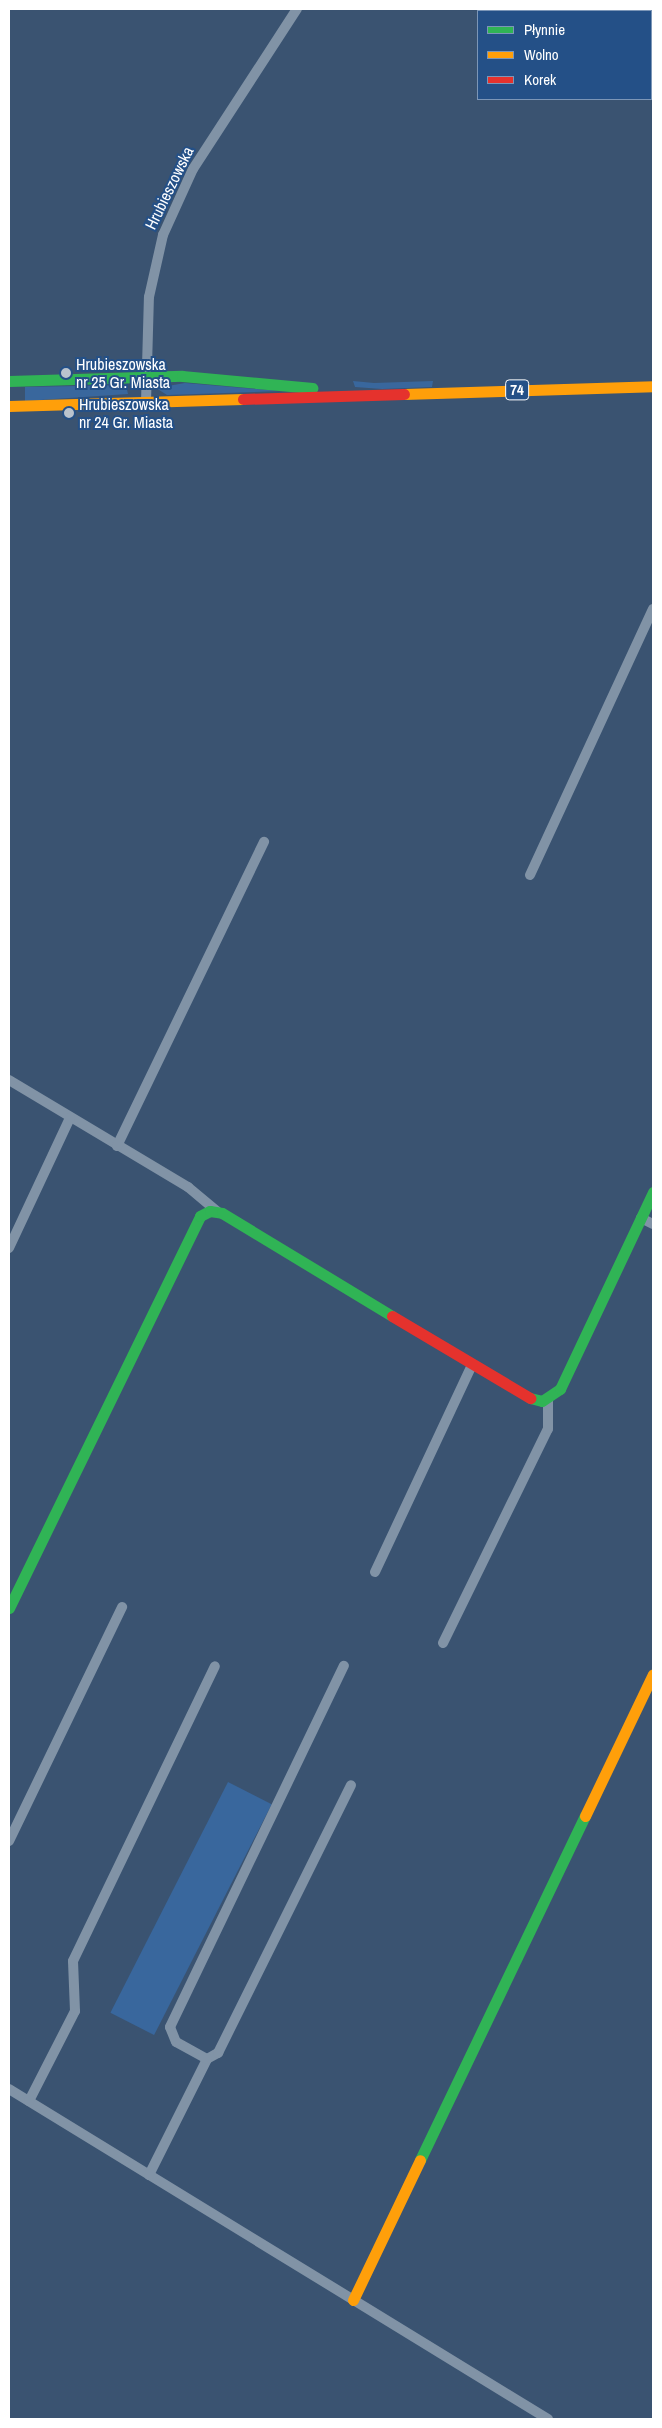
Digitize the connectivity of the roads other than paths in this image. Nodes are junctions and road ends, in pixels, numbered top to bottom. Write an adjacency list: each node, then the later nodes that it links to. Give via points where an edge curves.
1 (297, 9): 2 (street, Hrubieszowska, via 193,169 163,235 149,297)
2 (151, 377): 3 (street, 74); 5 (street, 74); 6 (street, Hrubieszowska)
3 (9, 381)
4 (653, 386): 5 (street, 74)
5 (381, 394): 6 (street, 74)
6 (152, 401): 7 (street, 74)
7 (9, 406)
8 (653, 609): 10 (street)
9 (264, 842): 13 (street)
10 (530, 875)
11 (9, 1080): 12 (street)
12 (70, 1118): 13 (street); 18 (street)
13 (117, 1146): 15 (street, via 188,1187)
14 (653, 1192): 16 (street)
15 (217, 1211): 19 (street); 23 (street, via 200,1216 191,1227)
16 (641, 1218): 17 (street); 20 (street, via 560,1389)
17 (653, 1224)
18 (9, 1248)
19 (472, 1365): 20 (street, via 528,1399); 21 (street)
20 (548, 1400): 24 (street, via 548,1429)
21 (375, 1572)
22 (122, 1607): 29 (street)
23 (9, 1608)
24 (443, 1643)
25 (215, 1666): 32 (street, via 72,1962 75,2011)
26 (344, 1666): 30 (street, via 170,2027 176,2042)
27 (653, 1674): 34 (street)
28 (351, 1785): 30 (street, via 218,2053)
29 (9, 1841)
30 (207, 2059): 33 (street)
31 (9, 2089): 32 (street)
32 (29, 2101): 33 (street)
33 (149, 2175): 34 (street)
34 (352, 2300): 35 (street)
35 (548, 2419)

